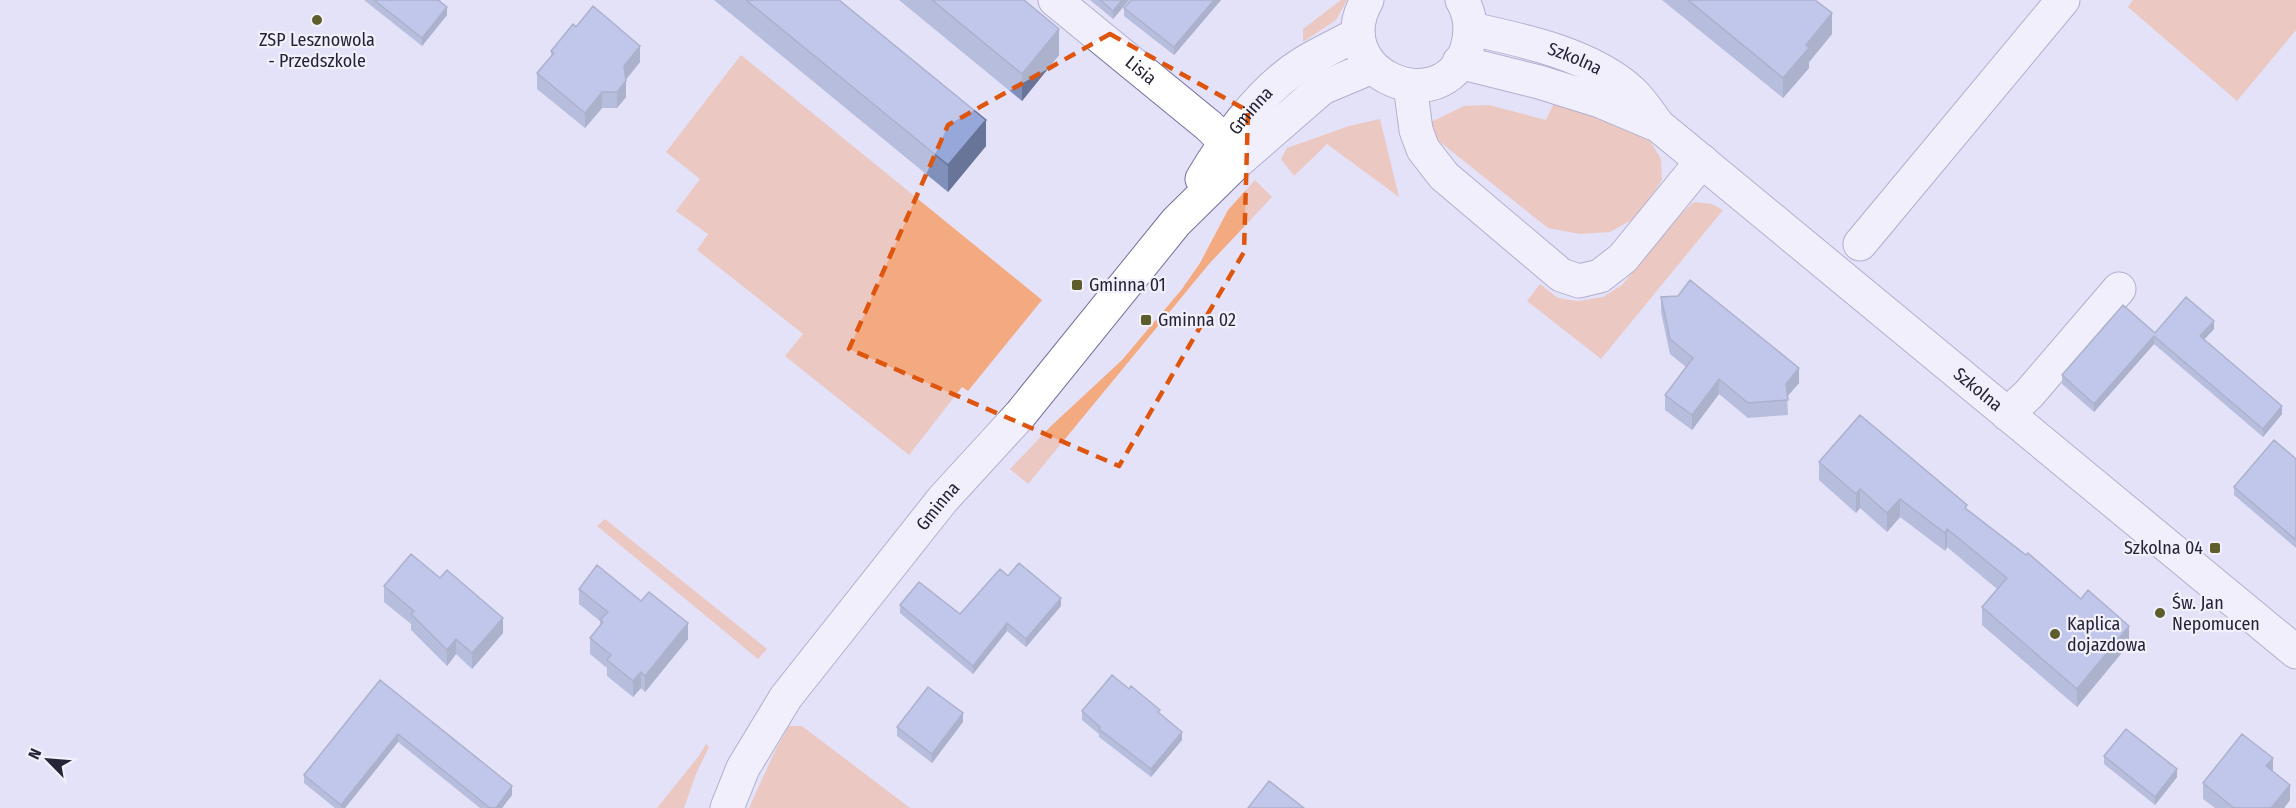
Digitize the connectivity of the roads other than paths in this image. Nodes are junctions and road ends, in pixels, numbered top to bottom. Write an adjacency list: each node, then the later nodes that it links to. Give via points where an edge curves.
1 (1055, 0): 10 (street, Lisia)
2 (1367, 0): 5 (street)
3 (2063, 0): 13 (street)
4 (1466, 15): 6 (street, via 1466,52); 9 (street, Szkolna, via 1612,76 1634,94)
5 (1358, 34): 7 (street); 10 (street, Gminna, via 1304,62 1278,82)
6 (1459, 62): 8 (street, via 1437,81); 9 (street, Szkolna, via 1600,101)
7 (1372, 67): 8 (street, via 1389,80); 12 (street, Gminna, via 1322,88)
8 (1410, 85): 11 (street, via 1416,130 1423,149 1444,176 1561,275 1579,281 1600,276 1623,258)
9 (1659, 126): 11 (street, Szkolna)
10 (1225, 142): 12 (street, Gminna)
11 (1702, 161): 15 (street, Szkolna)
12 (1176, 222): 17 (street, Gminna, via 1020,415 944,499 786,696 743,768)
13 (1860, 244)
14 (2119, 289): 15 (street)
15 (2007, 414): 16 (street, Szkolna)
16 (2296, 652)
17 (727, 808)

